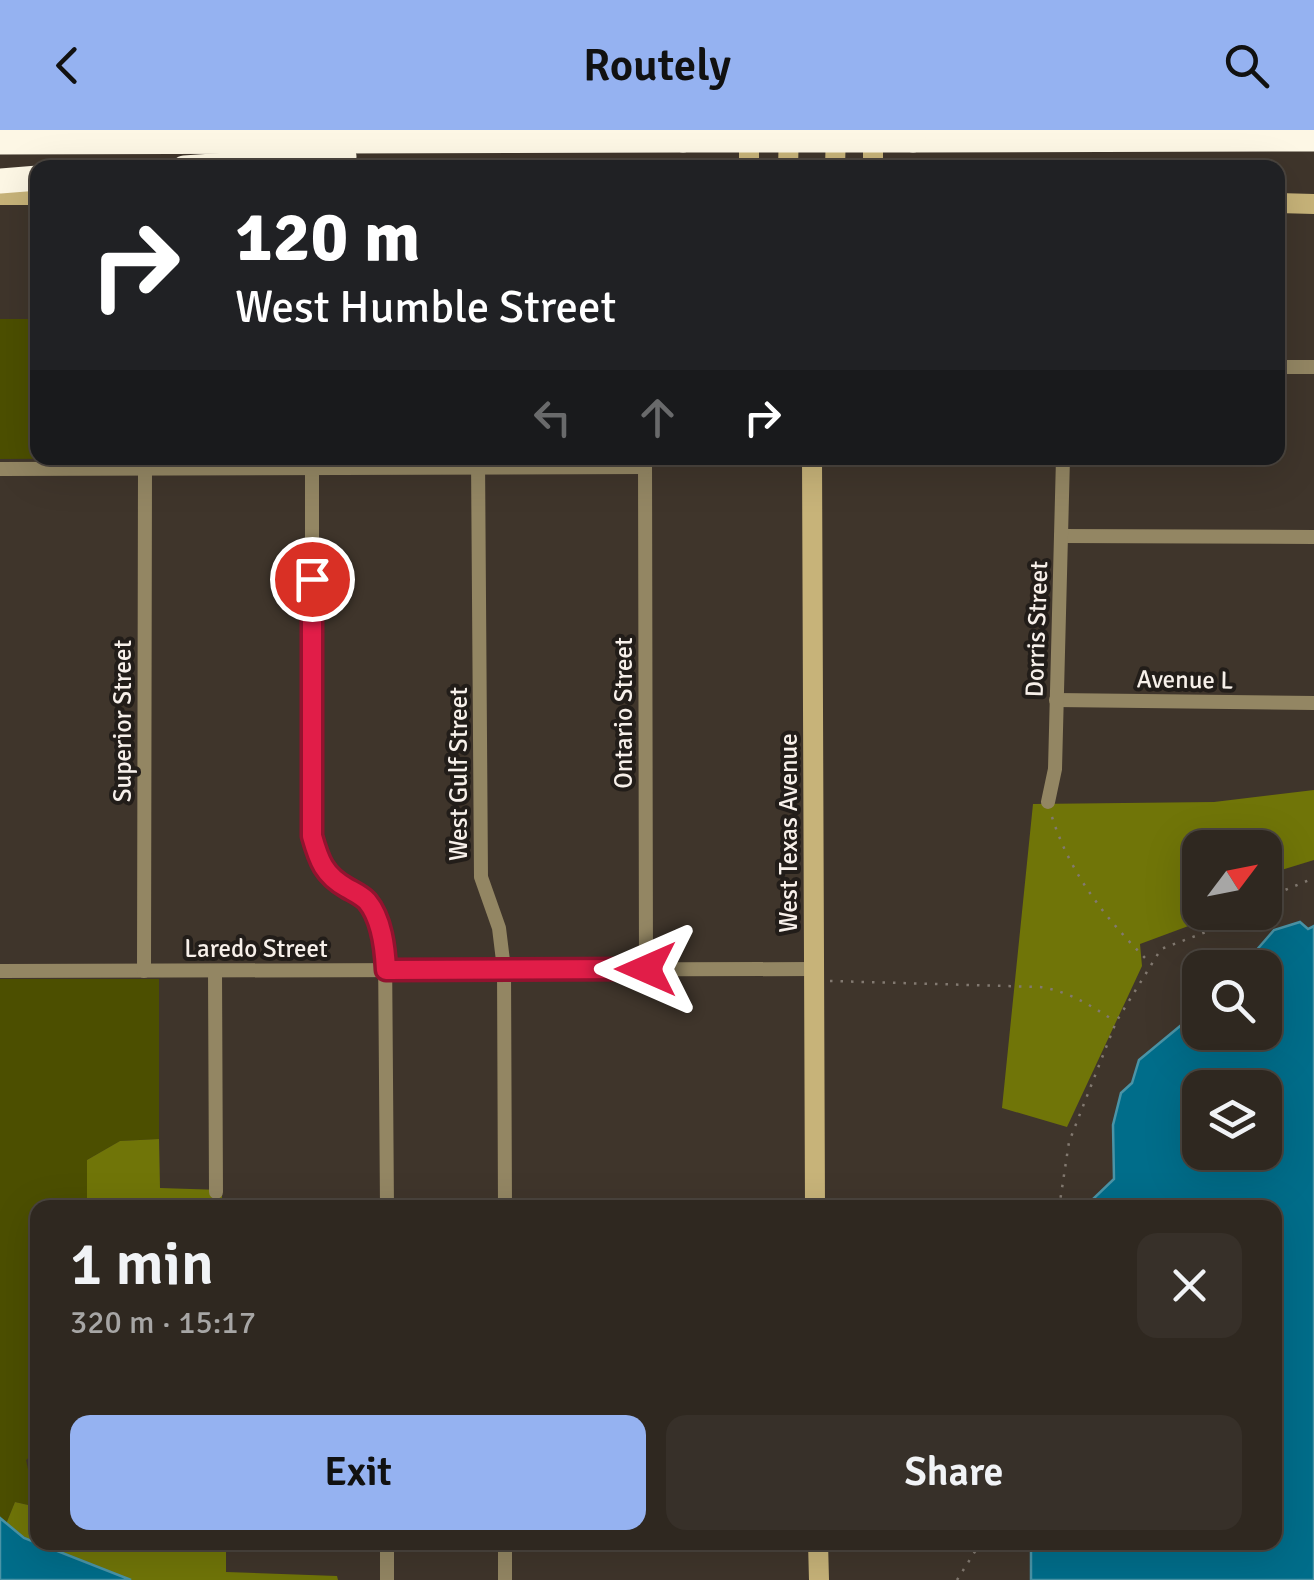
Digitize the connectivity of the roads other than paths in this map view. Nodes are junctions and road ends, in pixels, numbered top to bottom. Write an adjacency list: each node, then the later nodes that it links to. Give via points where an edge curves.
1 (748, 130): 9 (street)
2 (836, 130): 11 (street)
3 (873, 130): 12 (street)
4 (800, 135): 5 (highway, bridge); 6 (highway, bridge); 10 (street)
5 (589, 140): 7 (highway); 8 (highway)
6 (1314, 140)
7 (0, 142)
8 (300, 160)
9 (749, 160)
10 (791, 160)
11 (836, 160)
12 (873, 160)
13 (30, 178): 14 (highway)
14 (0, 180)
15 (0, 195): 16 (street)
16 (30, 195)
17 (1285, 203): 18 (street)
18 (1314, 204)
19 (1314, 366): 20 (street)
20 (1285, 367)
21 (265, 465): 28 (street)
22 (312, 465): 36 (street, via 312,836 322,869 364,897 373,911)
23 (478, 465): 34 (street, West Gulf Street, via 481,876)
24 (645, 465): 35 (street, Ontario Street)
25 (812, 465): 40 (street, West Texas Avenue)
26 (1063, 465): 29 (street, Dorris Street)
27 (0, 469): 28 (street)
28 (146, 470): 38 (street, Superior Street)
29 (1061, 536): 30 (street); 31 (street, Dorris Street)
30 (1314, 537)
31 (1056, 700): 32 (street, Avenue L); 33 (street, Dorris Street)
32 (1314, 702)
33 (1048, 802)
34 (504, 969): 35 (street, Laredo Street); 36 (street, Laredo Street); 43 (street, West Gulf Street)
35 (646, 969): 40 (street, Laredo Street)
36 (386, 970): 39 (street, Laredo Street); 42 (street)
37 (0, 971): 38 (street, Laredo Street)
38 (144, 971): 39 (street, Laredo Street)
39 (215, 972): 41 (street)
40 (813, 975): 44 (street, West Texas Avenue)
41 (216, 1192)
42 (387, 1200)
43 (505, 1200)
44 (815, 1200)
45 (387, 1550): 48 (street)
46 (505, 1550): 49 (street)
47 (818, 1550): 50 (street)
48 (387, 1580)
49 (505, 1580)
50 (818, 1580)

